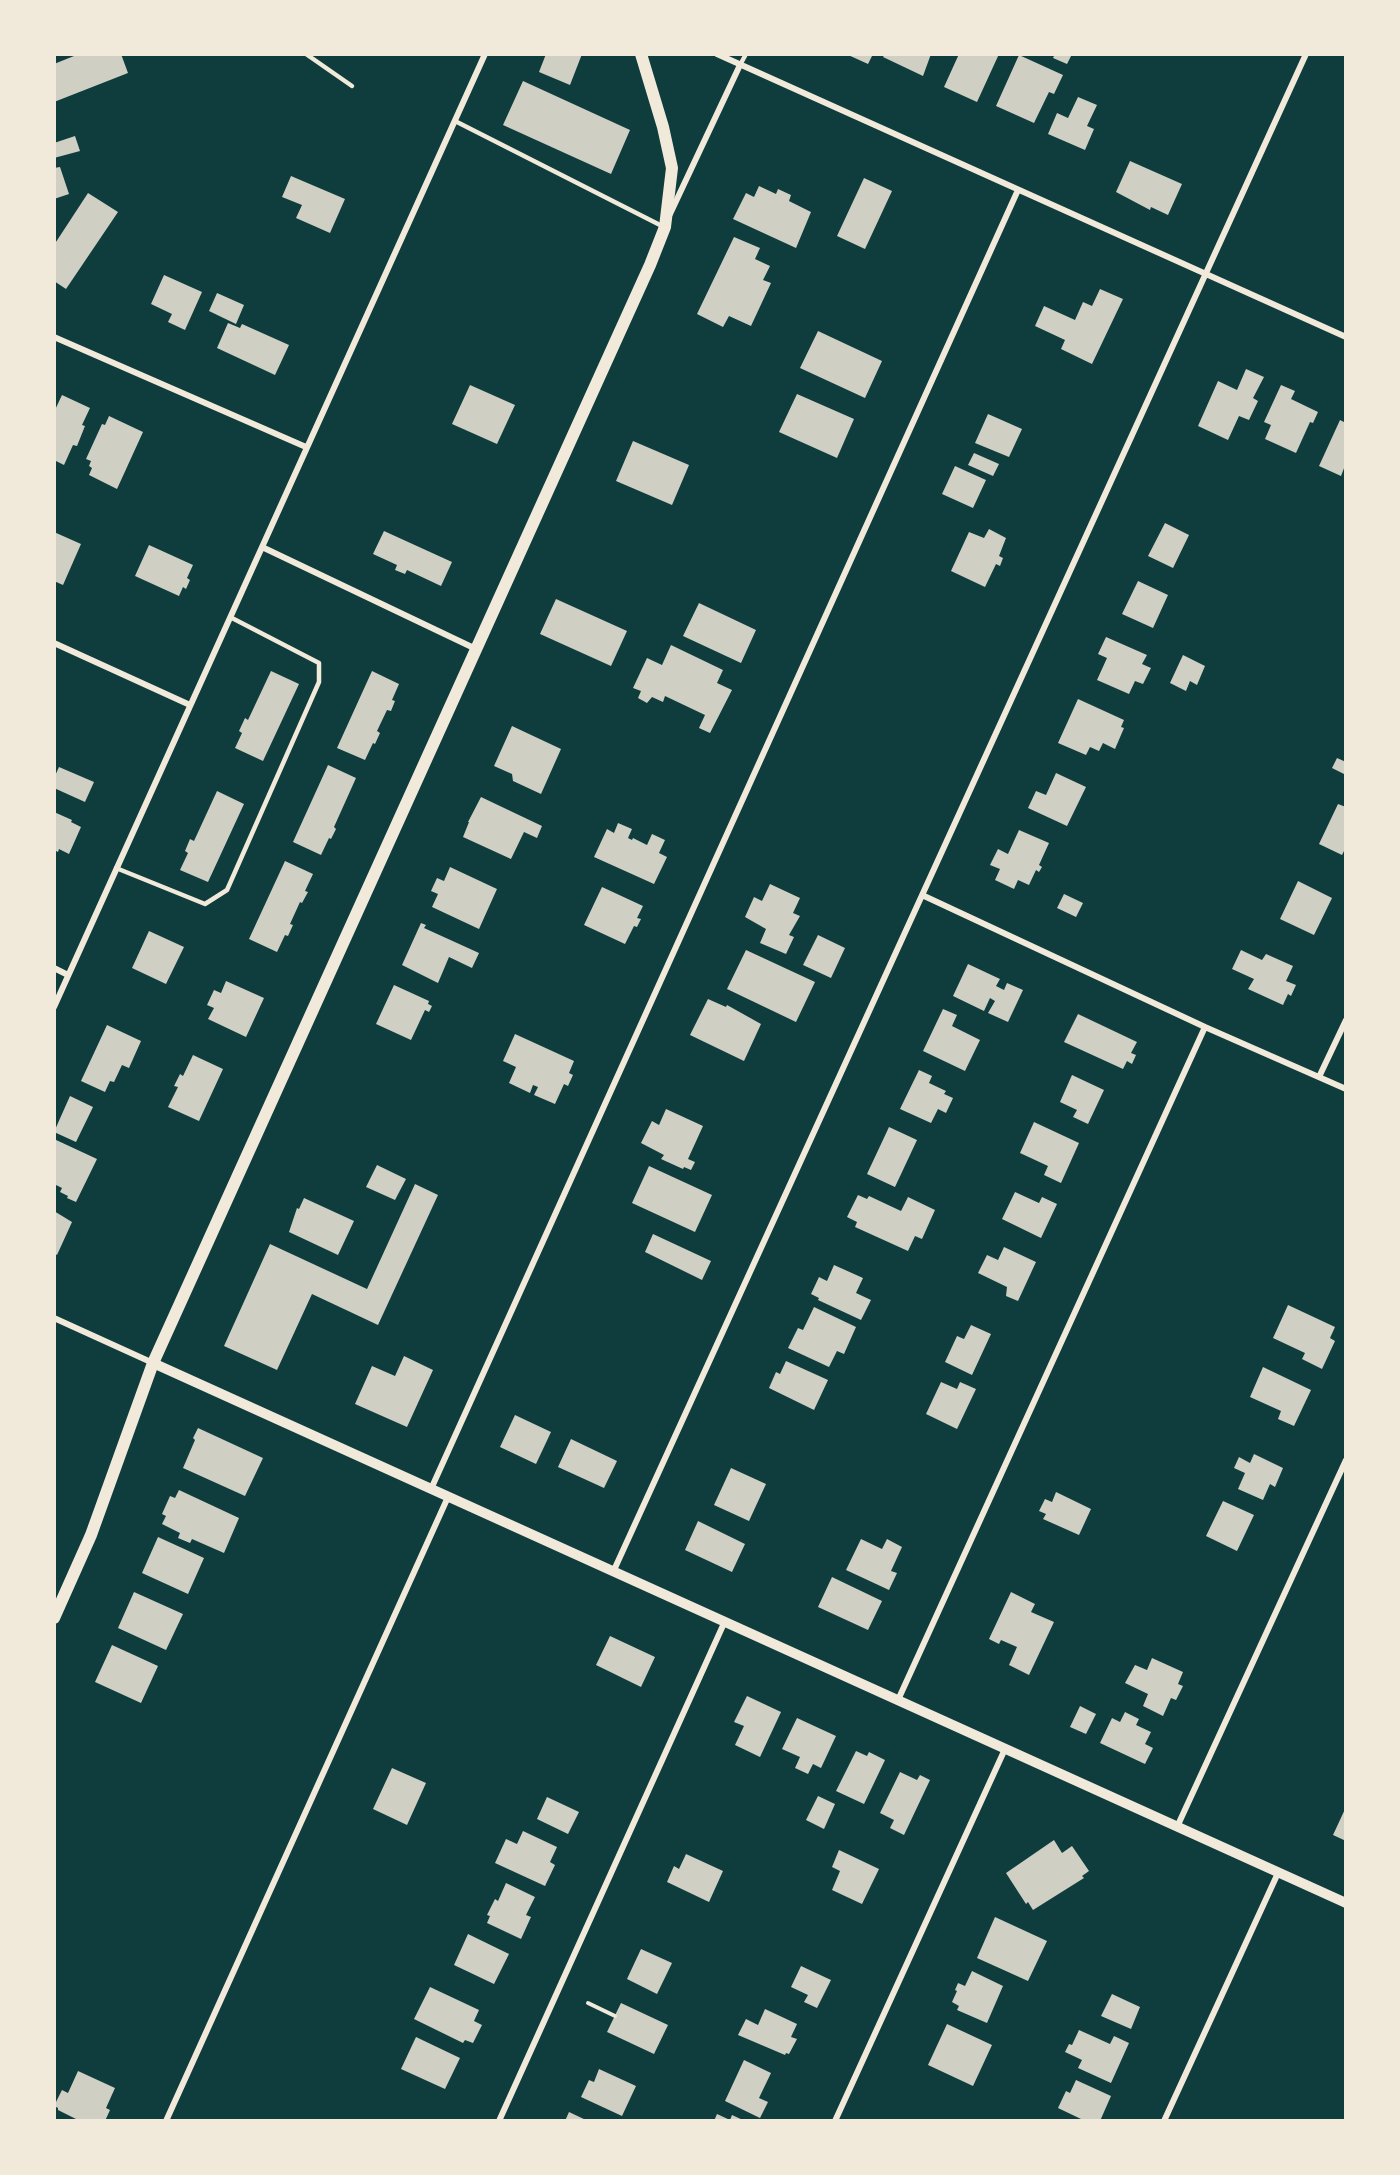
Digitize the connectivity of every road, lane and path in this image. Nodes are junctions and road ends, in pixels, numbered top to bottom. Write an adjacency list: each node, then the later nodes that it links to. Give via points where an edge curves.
1 (306, 54): 8 (lane)
2 (485, 54): 9 (street)
3 (641, 54): 11 (main road, via 672,168)
4 (717, 54): 7 (street)
5 (746, 54): 7 (lane)
6 (1306, 54): 12 (street)
7 (740, 65): 10 (street); 11 (street)
8 (352, 86)
9 (455, 121): 11 (lane); 15 (street)
10 (1018, 190): 12 (street); 33 (street)
11 (665, 225): 19 (main road)
12 (1206, 274): 14 (street); 22 (street)
13 (54, 337): 15 (street)
14 (1346, 337)
15 (306, 447): 16 (street)
16 (262, 547): 17 (street); 19 (street)
17 (230, 617): 20 (street); 21 (lane, via 319,663 319,682 232,879 227,890 206,904)
18 (54, 643): 20 (street)
19 (476, 649): 31 (main road)
20 (189, 705): 21 (street)
21 (116, 868): 24 (street)
22 (922, 895): 27 (street); 35 (street)
23 (54, 968): 24 (street)
24 (69, 975): 25 (street)
25 (54, 1007)
26 (1346, 1020): 28 (street)
27 (1205, 1026): 28 (street); 38 (street)
28 (1319, 1077): 29 (street)
29 (1346, 1089)
30 (54, 1318): 31 (street)
31 (153, 1363): 33 (street); 36 (main road, via 91,1535)
32 (1346, 1460): 40 (street)
33 (431, 1489): 34 (street)
34 (448, 1497): 35 (street); 45 (street)
35 (614, 1570): 37 (street)
36 (54, 1618)
37 (726, 1621): 38 (street); 46 (street)
38 (898, 1700): 39 (street)
39 (1005, 1749): 40 (street); 47 (street)
40 (1177, 1827): 41 (street)
41 (1278, 1873): 42 (street); 48 (street)
42 (1346, 1904)
43 (588, 2003): 44 (path)
44 (615, 2016)
45 (166, 2121)
46 (499, 2121)
47 (835, 2121)
48 (1164, 2121)

